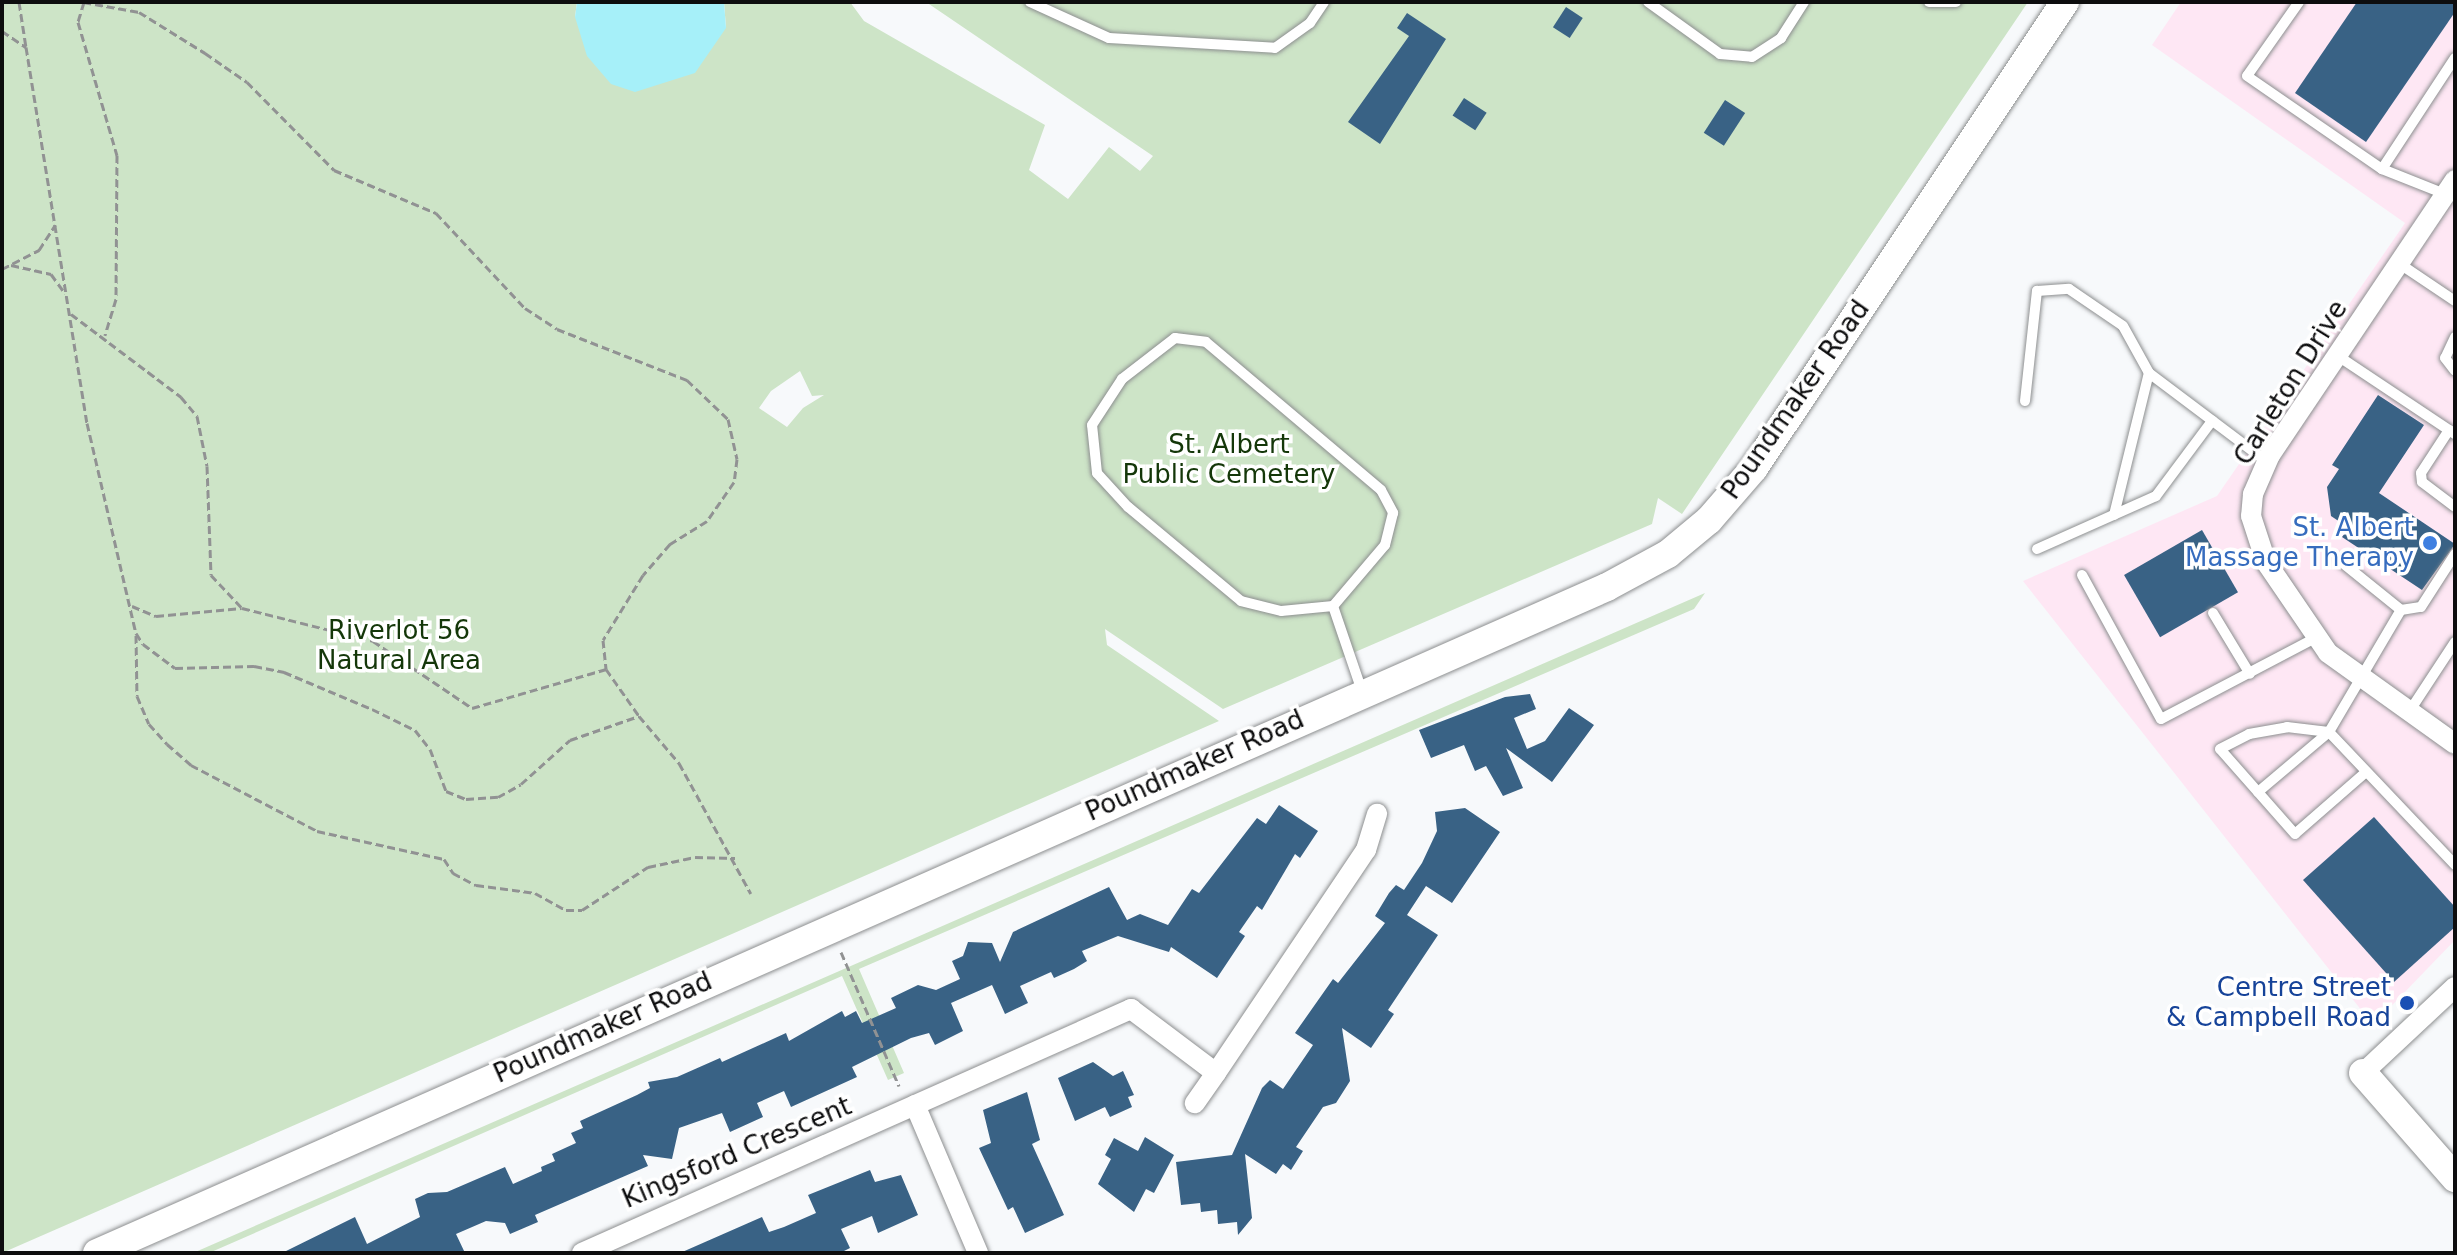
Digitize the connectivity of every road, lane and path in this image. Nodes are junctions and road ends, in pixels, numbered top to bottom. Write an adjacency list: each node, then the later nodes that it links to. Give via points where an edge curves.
1 (19, 2): 12 (path)
2 (83, 2): 23 (path, via 78,22 117,155 116,299); 46 (path, via 139,12 205,53 247,82 334,170 436,213 525,308 557,329 687,380 728,419 737,459 734,482 707,521 670,544 643,575 603,640)
3 (1030, 2): 4 (lane, via 1109,38 1275,48 1310,23)
4 (1324, 2)
5 (1648, 2): 6 (lane, via 1720,54 1752,57 1781,38)
6 (1804, 2)
7 (1929, 2): 8 (lane)
8 (1956, 2)
9 (2299, 2): 14 (lane, via 2247,76)
10 (2058, 4): 49 (street, Poundmaker Road, via 1754,468 1709,520 1668,554 1607,587)
11 (2, 31): 12 (path)
12 (26, 47): 16 (path)
13 (2455, 58): 14 (lane)
14 (2382, 169): 15 (lane)
15 (2450, 187): 17 (street, Carleton Drive)
16 (55, 225): 18 (path, via 39,250); 20 (path)
17 (2400, 264): 21 (lane); 25 (street, Carleton Drive)
18 (11, 265): 19 (path); 20 (path, via 51,274)
19 (2, 269)
20 (68, 296): 22 (path)
21 (2455, 301)
22 (69, 313): 23 (path); 38 (path, via 87,423)
23 (105, 336): 40 (path, via 197,416 207,466 211,575)
24 (2455, 337): 26 (lane, via 2445,358)
25 (2338, 356): 30 (lane); 31 (street, Carleton Drive)
26 (2455, 371)
27 (2149, 373): 28 (lane, via 2123,326 2069,289 2037,291); 29 (lane); 33 (lane)
28 (2025, 401)
29 (2212, 421): 31 (lane); 33 (lane, via 2156,496)
30 (2452, 432): 32 (lane, via 2421,473 2428,489)
31 (2267, 462): 44 (street, Carleton Drive, via 2253,494 2256,538)
32 (2455, 507)
33 (2114, 515): 34 (lane)
34 (2037, 549)
35 (2455, 554): 41 (lane, via 2421,607)
36 (2339, 560): 41 (lane)
37 (2082, 575): 47 (lane, via 2161,719)
38 (130, 605): 40 (path, via 156,616); 43 (path)
39 (1333, 606): 39 (lane, via 1385,545 1393,513 1381,490 1206,342 1175,338 1122,379 1092,425 1097,473 1128,507 1241,601 1281,611); 49 (lane)
40 (242, 608): 46 (path, via 373,641 472,708)
41 (2401, 610): 48 (lane)
42 (2213, 613): 47 (lane)
43 (136, 633): 51 (path, via 156,658 175,668 254,666 284,672 415,730 430,749 446,791 466,799 498,797 521,784 570,740); 57 (path, via 137,696 149,724 167,744 191,765 317,831 444,859 453,873 476,885 535,893 566,910 582,910 648,867 695,857)
44 (2315, 638): 47 (lane); 48 (street, Carleton Drive)
45 (2455, 642): 50 (lane)
46 (606, 669): 51 (path)
47 (2250, 674)
48 (2359, 677): 50 (street, Carleton Drive); 52 (lane)
49 (1363, 693): 68 (street, Poundmaker Road)
50 (2409, 712): 53 (street, Carleton Drive)
51 (639, 716): 57 (path, via 679,763)
52 (2329, 732): 54 (lane); 55 (lane); 55 (lane, via 2287,727 2249,734 2220,749)
53 (2455, 744)
54 (2366, 772): 55 (lane, via 2295,834); 58 (lane)
55 (2258, 792)
56 (1377, 814): 62 (street, via 1366,850)
57 (735, 858): 59 (path)
58 (2455, 865)
59 (751, 894)
60 (850, 973): 64 (path)
61 (2455, 987): 63 (street)
62 (1216, 1073): 65 (street); 66 (street, Kingsford Crescent, via 1131,1009)
63 (2363, 1073): 67 (street)
64 (899, 1086)
65 (1195, 1103)
66 (915, 1105): 69 (street, Kingsford Crescent); 70 (street)
67 (2455, 1178)
68 (97, 1253)
69 (582, 1253)
70 (978, 1253)

